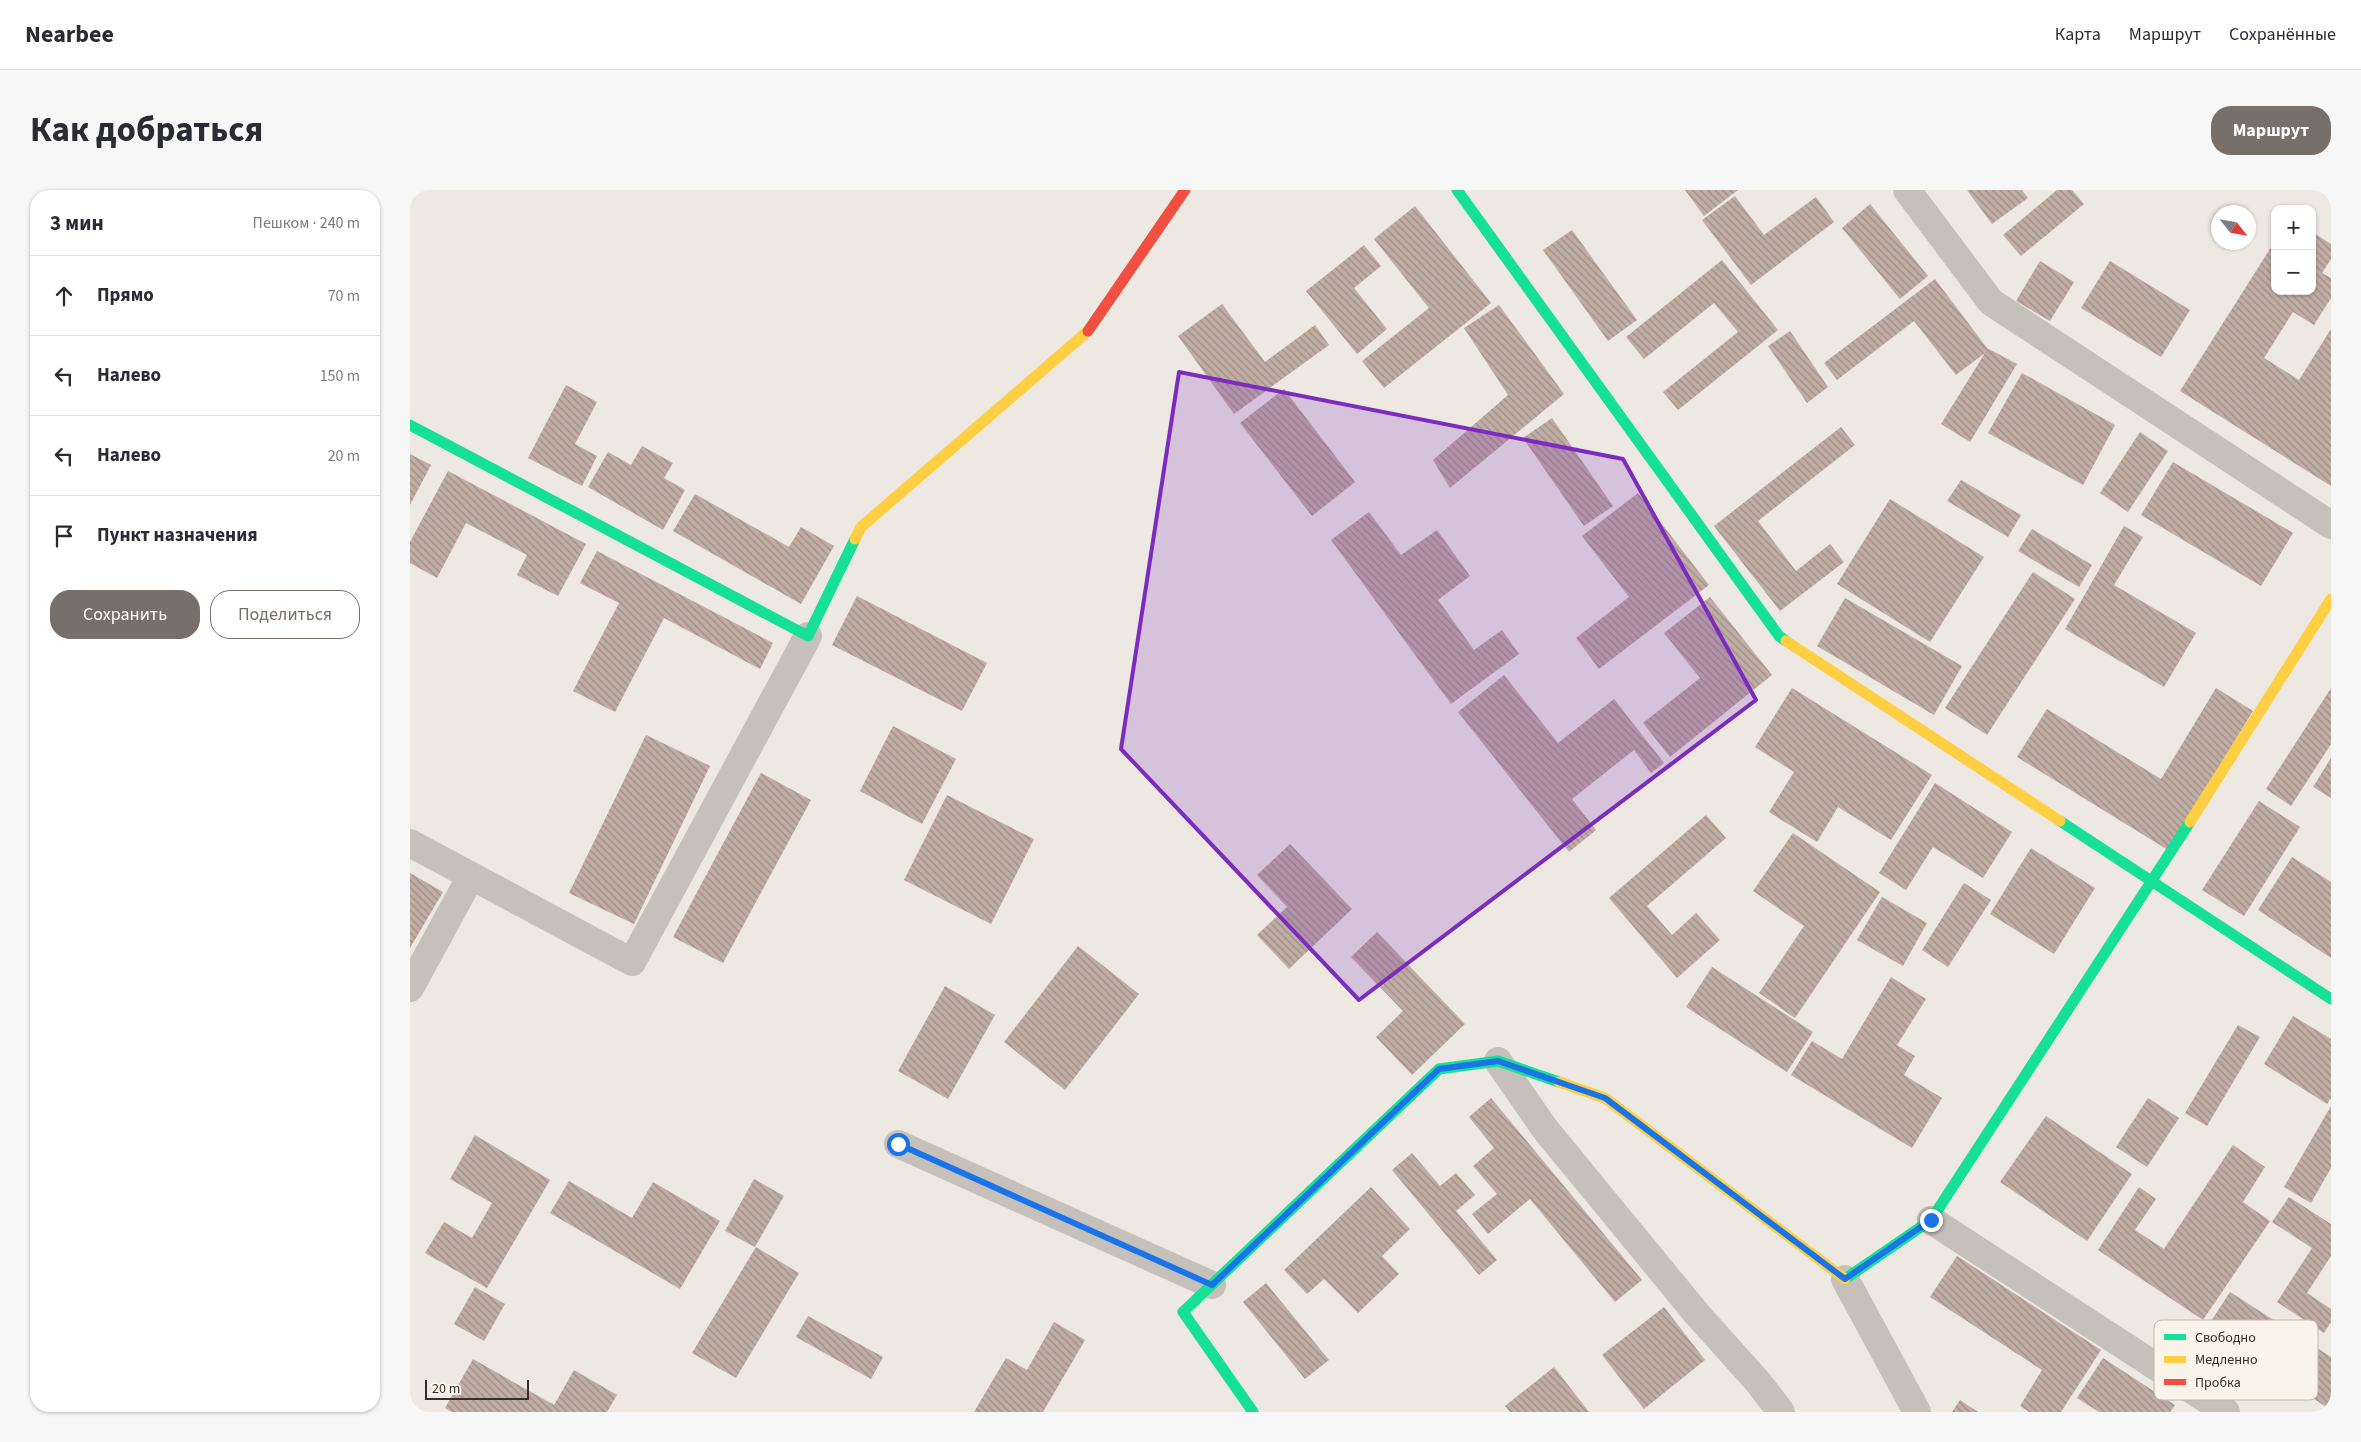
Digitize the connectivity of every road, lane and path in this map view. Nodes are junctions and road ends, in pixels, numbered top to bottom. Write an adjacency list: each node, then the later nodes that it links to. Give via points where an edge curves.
1 (1185, 190): 7 (street, via 1086,334 861,527)
2 (1456, 190): 10 (street, via 1779,636)
3 (1907, 190): 5 (street, via 1991,302)
4 (410, 425): 7 (street)
5 (2331, 525)
6 (2331, 599): 10 (street)
7 (808, 636): 9 (street, via 632,962)
8 (410, 843): 9 (street)
9 (471, 876): 11 (street)
10 (2152, 882): 12 (street); 15 (street)
11 (410, 988)
12 (2331, 999)
13 (1498, 1061): 16 (street, via 1605,1098); 17 (street, via 1439,1069); 21 (street, via 1545,1130)
14 (898, 1144): 17 (street)
15 (1931, 1220): 16 (street); 18 (street)
16 (1845, 1279): 22 (street)
17 (1212, 1285): 20 (street, via 1183,1312)
18 (2154, 1365)
19 (2208, 1400): 23 (street)
20 (1253, 1412)
21 (1781, 1412)
22 (1917, 1412)
23 (2226, 1412)

